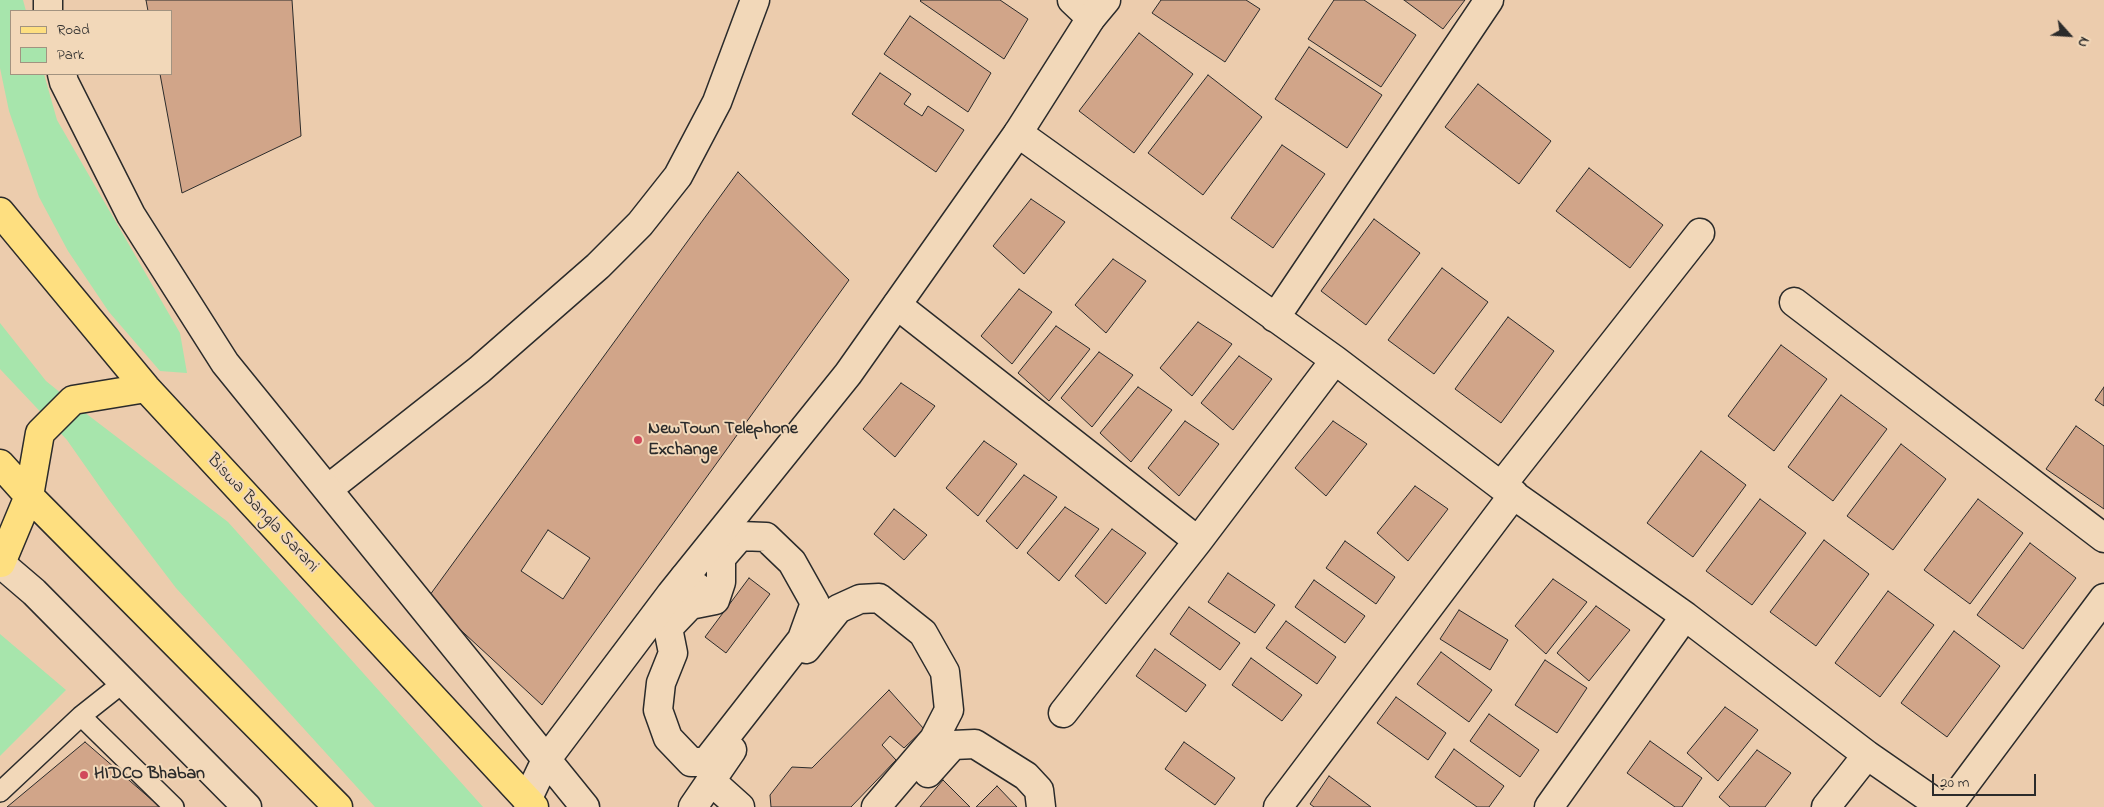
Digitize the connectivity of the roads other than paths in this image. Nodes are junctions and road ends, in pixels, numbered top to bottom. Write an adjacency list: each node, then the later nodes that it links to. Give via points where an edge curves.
1 (755, 0): 14 (street, via 717,102 678,176 640,224 598,266 479,370)
2 (1489, 0): 10 (street)
3 (1090, 6): 5 (street)
4 (62, 75): 14 (street, via 131,215 226,363)
5 (1018, 133): 9 (street); 10 (street)
6 (0, 212): 12 (main road, Biswa Bangla Sarani)
7 (1700, 234): 15 (street)
8 (1794, 302): 17 (street)
9 (897, 305): 18 (street); 20 (street, via 848,374)
10 (1275, 318): 11 (street)
11 (1335, 360): 15 (street); 18 (street)
12 (146, 388): 16 (main road, via 73,400 40,433); 31 (main road, Biswa Bangla Sarani)
13 (0, 464): 16 (main road)
14 (328, 489): 28 (street)
15 (1508, 490): 23 (street); 41 (street)
16 (29, 496): 19 (main road); 34 (main road)
17 (2104, 538)
18 (1198, 542): 25 (street)
19 (0, 563): 24 (street, via 34,592)
20 (684, 578): 22 (street); 28 (street)
21 (2104, 598): 45 (street)
22 (715, 600): 22 (street, via 721,582 721,558 740,536 766,537 792,562 815,603 802,639 706,762 691,762 668,738 658,710 661,683 673,653 668,628 690,605)
23 (1685, 616): 27 (street); 42 (street)
24 (124, 682): 26 (lane); 33 (street)
25 (1063, 713)
26 (81, 716): 30 (lane); 32 (lane)
27 (1866, 755): 43 (street); 44 (street)
28 (546, 760): 31 (street); 35 (street)
29 (711, 781): 36 (street); 37 (street); 38 (street, via 789,669 838,609 860,599 879,598 923,633 945,672 949,710 934,739)
30 (0, 792)
31 (528, 805)
32 (174, 807)
33 (248, 807)
34 (338, 807)
35 (585, 807)
36 (693, 807)
37 (740, 807)
38 (876, 807)
39 (898, 807): 40 (street, via 953,745 975,744 1026,776 1039,790)
40 (1041, 807)
41 (1278, 807)
42 (1548, 807)
43 (1826, 807)
44 (1942, 807)
45 (1948, 807)

